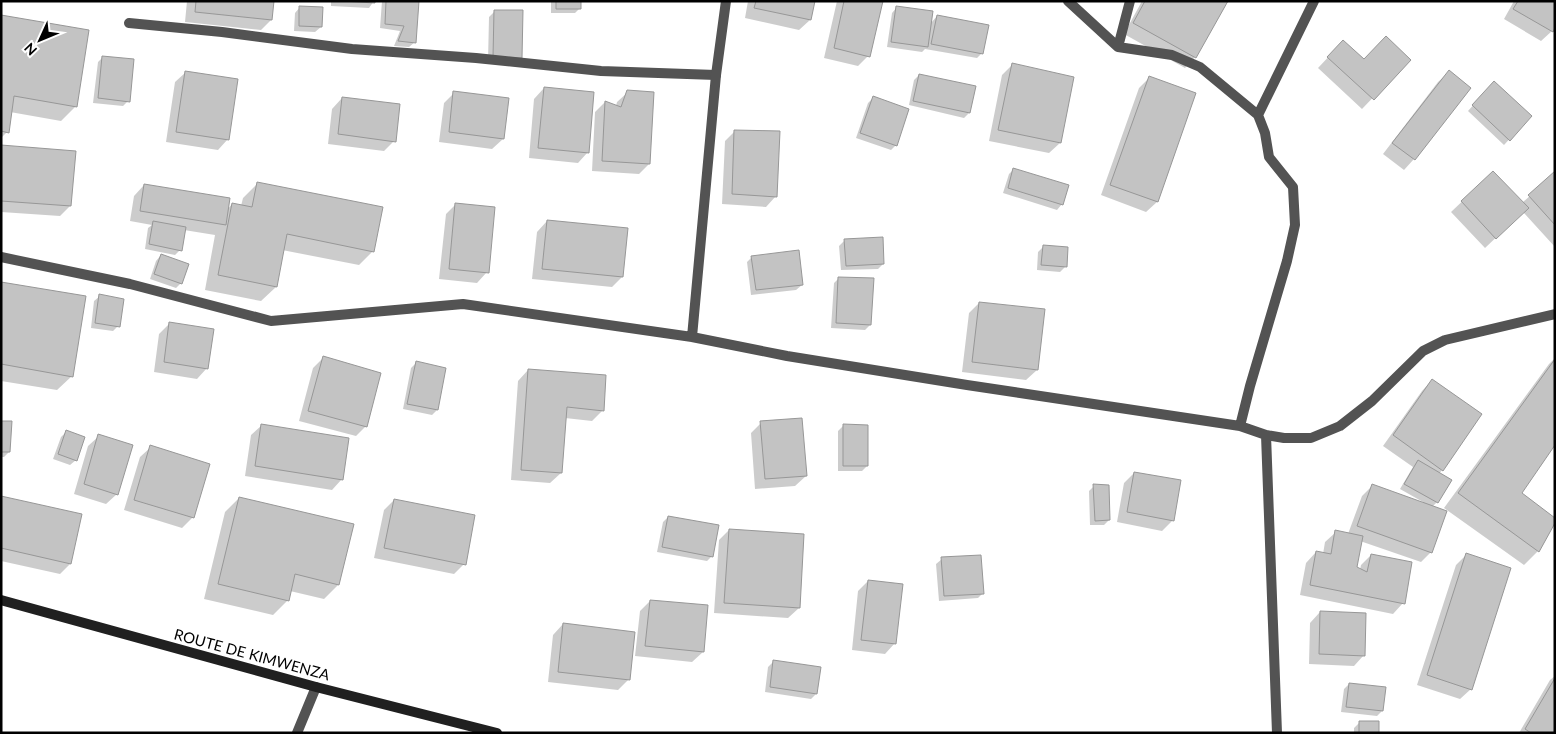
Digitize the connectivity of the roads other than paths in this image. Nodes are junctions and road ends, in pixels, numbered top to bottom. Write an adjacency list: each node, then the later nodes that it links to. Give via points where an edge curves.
1 (726, 1): 7 (street)
2 (1068, 1): 6 (street)
3 (1130, 1): 6 (street)
4 (1314, 1): 8 (street)
5 (129, 23): 7 (street, via 352,49 601,71)
6 (1118, 47): 8 (street, via 1172,54 1200,67)
7 (716, 75): 11 (street)
8 (1258, 115): 12 (street, via 1269,157 1293,187 1295,225)
9 (1, 258): 11 (street, via 130,284 271,321 463,304)
10 (1555, 314): 13 (street, via 1445,340 1423,351 1372,401 1340,426 1311,438)
11 (692, 338): 12 (street, via 786,356)
12 (1240, 426): 13 (street)
13 (1266, 435): 18 (street)
14 (1, 600): 15 (street, ROUTE DE KIMWENZA)
15 (316, 687): 16 (street); 17 (street, ROUTE DE KIMWENZA)
16 (297, 733)
17 (497, 733)
18 (1277, 733)

